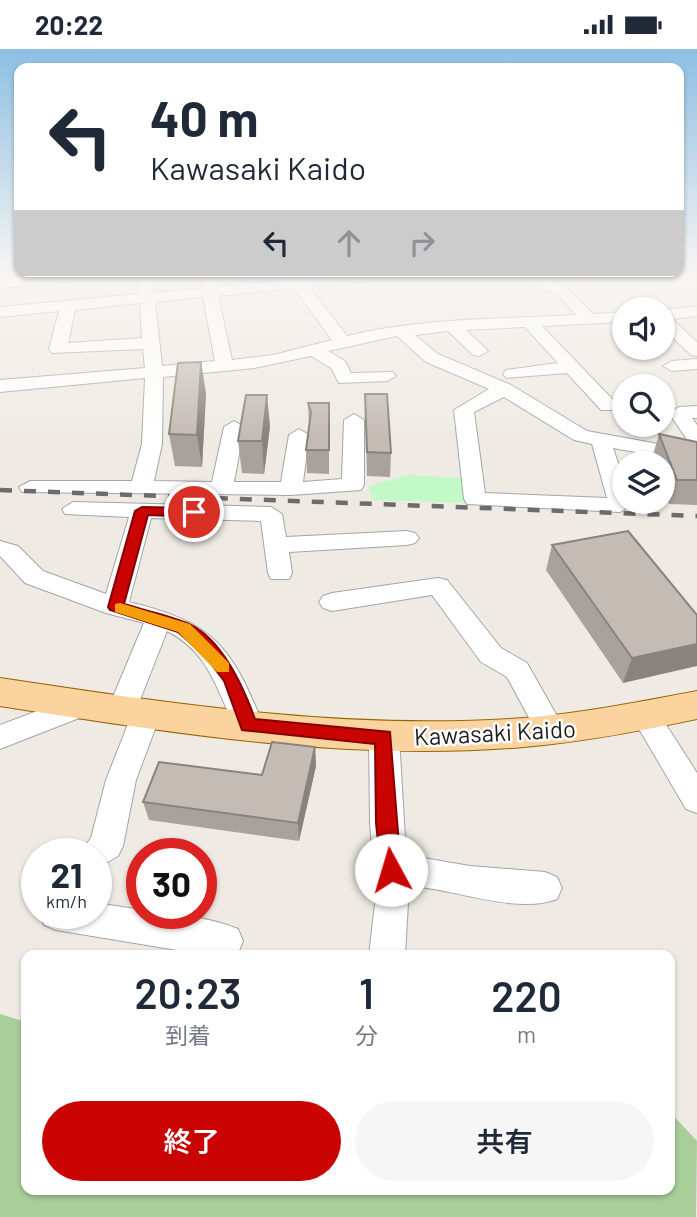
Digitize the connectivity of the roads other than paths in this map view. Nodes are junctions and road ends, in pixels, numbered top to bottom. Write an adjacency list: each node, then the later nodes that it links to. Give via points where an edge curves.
1 (63, 328): 11 (street, via 58,349)
2 (150, 328): 11 (street)
3 (217, 328): 17 (street)
4 (332, 328): 10 (street)
5 (431, 328): 9 (street)
6 (455, 328): 13 (street)
7 (534, 328): 18 (street)
8 (675, 329): 14 (street)
9 (401, 331): 10 (street); 21 (street, via 432,358)
10 (342, 341): 12 (street)
11 (151, 343): 19 (street)
12 (314, 351): 17 (street); 20 (street, via 339,365 345,379)
13 (479, 351)
14 (697, 351)
15 (697, 364): 16 (street)
16 (672, 366)
17 (225, 367): 19 (street)
18 (570, 367): 21 (street); 23 (street)
19 (155, 372): 22 (street); 34 (street, via 152,444)
20 (387, 376)
21 (508, 382): 28 (street, via 581,436); 28 (street, via 464,410 475,499 620,505)
22 (0, 386)
23 (608, 406)
24 (697, 412): 29 (street, via 679,413)
25 (354, 420): 33 (street, via 353,485)
26 (234, 427): 32 (street)
27 (299, 435): 33 (street)
28 (601, 440): 30 (street)
29 (697, 440)
30 (697, 457)
31 (30, 487): 34 (street)
32 (222, 488): 33 (street); 34 (street)
33 (291, 489)
34 (142, 498): 35 (street); 37 (street, via 271,514); 41 (street)
35 (72, 509)
36 (407, 538): 37 (street)
37 (276, 545): 39 (street)
38 (0, 548): 41 (street, via 9,551 34,577)
39 (280, 572)
40 (332, 602): 49 (street, via 439,586 491,655 517,670)
41 (115, 607): 42 (street)
42 (158, 620): 46 (street); 48 (street, via 184,628 212,653 232,679)
43 (0, 692): 44 (main road, Kawasaki Kaido)
44 (82, 705): 46 (main road, Kawasaki Kaido); 51 (street)
45 (696, 708): 47 (main road, Kawasaki Kaido)
46 (134, 712): 48 (main road, Kawasaki Kaido); 53 (street)
47 (646, 717): 49 (main road, Kawasaki Kaido); 52 (street)
48 (248, 725): 50 (main road, Kawasaki Kaido)
49 (551, 732): 50 (main road, Kawasaki Kaido)
50 (384, 737): 54 (street)
51 (1, 738)
52 (697, 800)
53 (108, 838)
54 (391, 870): 55 (street); 58 (street)
55 (545, 888)
56 (112, 922): 57 (street)
57 (225, 941)
58 (388, 950)

